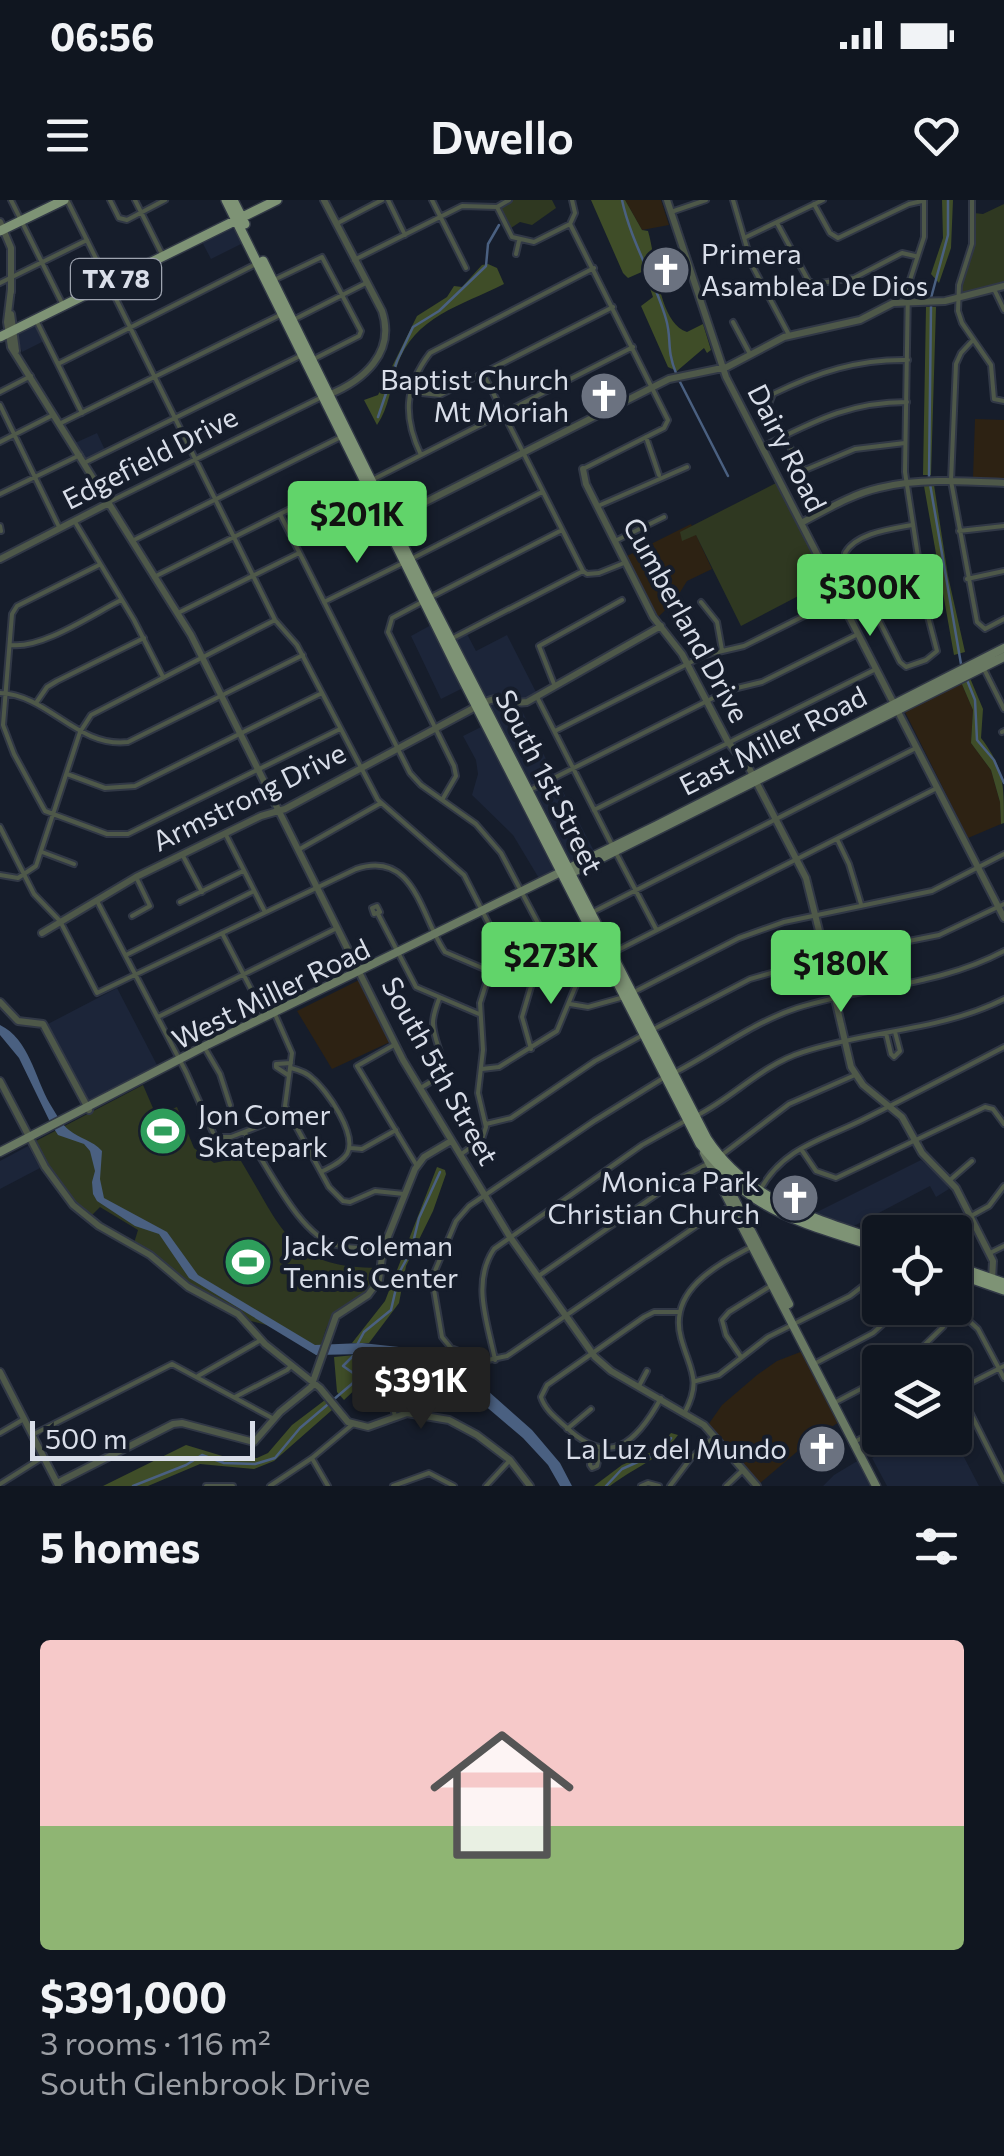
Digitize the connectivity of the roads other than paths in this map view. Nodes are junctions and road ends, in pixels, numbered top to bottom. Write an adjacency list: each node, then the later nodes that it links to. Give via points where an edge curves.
1 (11, 200): 25 (street)
2 (65, 200): 25 (main road); 34 (street)
3 (110, 200): 21 (street, via 127,220)
4 (135, 200): 21 (street)
5 (165, 200): 21 (street)
6 (230, 200): 24 (main road, South 1st Street)
7 (324, 200): 27 (street)
8 (385, 200): 27 (street); 31 (street)
9 (432, 200): 23 (street)
10 (509, 200): 20 (street)
11 (572, 200): 28 (street)
12 (667, 200): 22 (street, Dairy Road)
13 (706, 200): 22 (street)
14 (733, 200): 33 (street)
15 (823, 200): 19 (street)
16 (924, 200): 19 (street, via 838,238); 38 (street)
17 (972, 200): 52 (street, via 972,244)
18 (270, 202): 24 (main road)
19 (814, 204): 26 (street)
20 (498, 206): 23 (street, via 468,205); 35 (street)
21 (141, 212): 37 (street)
22 (671, 212): 69 (street, Dairy Road)
23 (440, 217): 31 (street); 42 (street)
24 (240, 219): 30 (main road, TX 78); 32 (main road, South 1st Street); 40 (main road, South 1st Street)
25 (21, 221): 29 (main road); 41 (street)
26 (777, 223): 33 (street); 38 (street, via 814,284 854,278 902,253)
27 (336, 224): 39 (street)
28 (570, 224): 35 (street, via 534,242); 43 (street)
29 (1, 228): 44 (street, South 5th Street)
30 (221, 228): 32 (main road, via 236,228); 37 (main road, TX 78)
31 (405, 235): 39 (street)
32 (245, 237): 40 (main road, South 1st Street)
33 (744, 238): 62 (street)
34 (87, 240): 41 (street); 48 (street)
35 (518, 240): 36 (street)
36 (516, 254)
37 (162, 256): 48 (main road, TX 78)
38 (917, 257): 53 (street)
39 (354, 260): 46 (street)
40 (261, 262): 45 (main road, South 1st Street); 57 (main road, South 1st Street); 60 (street)
41 (43, 263): 44 (street); 54 (street)
42 (466, 268)
43 (594, 268): 55 (street); 75 (street, via 435,348)
44 (12, 278): 47 (street); 61 (street, South 5th Street)
45 (273, 281): 51 (street, via 322,258); 57 (main road, South 1st Street)
46 (366, 282): 51 (street); 76 (street, via 384,319 382,349 362,378)
47 (0, 283)
48 (107, 284): 54 (main road, TX 78); 60 (street)
49 (1004, 286): 50 (street)
50 (994, 289): 52 (street); 56 (street)
51 (342, 296): 57 (street); 65 (street, via 359,336)
52 (958, 299): 53 (street); 63 (street, via 962,324)
53 (908, 302): 62 (street); 67 (street)
54 (64, 306): 58 (main road, TX 78)
55 (613, 307): 64 (street); 70 (street)
56 (1004, 310)
57 (288, 319): 65 (main road, South 1st Street); 72 (street)
58 (36, 320): 61 (main road, TX 78); 68 (street)
59 (733, 322): 66 (street)
60 (130, 328): 68 (street); 72 (street)
61 (7, 334): 71 (street, South 5th Street)
62 (789, 335): 66 (street)
63 (974, 340): 77 (street, via 991,366 994,399); 101 (street, via 956,364)
64 (633, 347): 73 (street); 82 (street)
65 (308, 356): 76 (main road, South 1st Street); 83 (street)
66 (746, 356): 69 (street)
67 (908, 360): 78 (street); 87 (street, via 844,365 769,399)
68 (58, 364): 80 (street)
69 (722, 366): 73 (street); 91 (street, Dairy Road)
70 (483, 374): 75 (street, via 440,395); 82 (street)
71 (31, 376): 74 (street); 81 (street, South 5th Street)
72 (154, 378): 80 (street); 83 (street)
73 (653, 386): 88 (street, via 668,415 664,428); 92 (street)
74 (0, 392)
75 (412, 392): 93 (street, via 407,416)
76 (325, 396): 86 (main road, South 1st Street); 95 (street, Edgefield Drive)
77 (1004, 401)
78 (907, 402): 87 (street, via 846,408); 90 (street)
79 (0, 405): 85 (street)
80 (82, 413): 84 (street)
81 (55, 414): 84 (street, South 5th Street); 85 (street)
82 (502, 414): 92 (street); 93 (street)
83 (174, 418): 95 (street); 96 (street)
84 (61, 423): 94 (street, South 5th Street)
85 (15, 435): 89 (street); 100 (street)
86 (344, 435): 102 (main road, South 1st Street); 107 (street)
87 (784, 436): 90 (street, via 808,470 855,449); 91 (street)
88 (646, 437): 98 (street); 99 (street)
89 (0, 442)
90 (906, 443): 104 (street)
91 (762, 447): 114 (street, Dairy Road)
92 (522, 452): 105 (street); 112 (street)
93 (421, 454): 102 (street)
94 (80, 455): 96 (street, South 5th Street); 100 (street)
95 (195, 459): 107 (street); 108 (street, Edgefield Drive)
96 (84, 463): 108 (street, South 5th Street)
97 (686, 467): 99 (street)
98 (583, 470): 109 (street, Cumberland Drive)
99 (660, 476): 109 (street)
100 (35, 477): 106 (street); 117 (street)
101 (951, 481): 103 (street); 104 (street); 119 (street)
102 (368, 482): 110 (street); 112 (main road, South 1st Street)
103 (1004, 482)
104 (906, 484): 114 (street, via 868,491); 115 (street)
105 (542, 492): 118 (street); 126 (street)
106 (0, 494)
107 (215, 499): 120 (street); 122 (street)
108 (108, 504): 113 (street, Edgefield Drive); 122 (street, South 5th Street)
109 (598, 506): 123 (street, Cumberland Drive)
110 (280, 514): 120 (street); 124 (street)
111 (664, 517): 123 (street)
112 (388, 521): 121 (street); 126 (main road, South 1st Street)
113 (75, 522): 117 (street, Edgefield Drive); 128 (street)
114 (801, 523): 136 (street, Dairy Road)
115 (912, 525): 129 (street); 135 (street, via 849,546 845,556)
116 (1004, 526): 119 (street)
117 (60, 529): 125 (street, Edgefield Drive)
118 (562, 530): 130 (street); 138 (street)
119 (959, 531): 134 (street)
120 (234, 538): 132 (street); 133 (street)
121 (342, 539)
122 (132, 541): 133 (street, South 5th Street)
123 (615, 541): 127 (street, Cumberland Drive)
124 (300, 553): 132 (street); 140 (street)
125 (0, 560)
126 (407, 561): 138 (main road, South 1st Street); 140 (street)
127 (625, 562): 130 (street, via 599,573); 145 (street, Cumberland Drive)
128 (99, 565): 137 (street); 149 (street, via 17,606)
129 (919, 566): 135 (street); 135 (street, via 936,654 912,667 902,666)
130 (583, 571): 148 (street)
131 (1004, 571): 134 (street)
132 (253, 576): 142 (street); 144 (street)
133 (154, 577): 142 (street, South 5th Street)
134 (967, 579): 143 (street, via 977,622 985,629)
135 (862, 587): 136 (street)
136 (839, 598): 146 (street, Dairy Road); 151 (street, via 744,646)
137 (121, 600): 147 (street); 149 (street, via 41,640)
138 (427, 600): 148 (main road, South 1st Street); 169 (street, via 392,618 388,632)
139 (622, 600): 159 (street, via 543,642 538,650)
140 (324, 602): 176 (street)
141 (702, 602): 151 (street, via 717,622)
142 (177, 613): 154 (street, South 5th Street)
143 (1004, 619)
144 (275, 620): 152 (street); 154 (street)
145 (661, 626): 155 (street, Cumberland Drive); 159 (street)
146 (858, 634): 157 (street, Dairy Road); 164 (street)
147 (144, 638): 158 (street); 165 (street, via 57,681)
148 (447, 640): 166 (main road, South 1st Street)
149 (9, 645): 161 (street)
150 (1004, 648): 156 (main road, East Miller Road)
151 (722, 650): 155 (street)
152 (303, 655): 160 (street); 162 (street)
153 (1004, 656): 156 (main road, East Miller Road)
154 (202, 657): 158 (street); 162 (street, South 5th Street)
155 (688, 663): 164 (street, Cumberland Drive); 171 (street)
156 (981, 664): 167 (main road, East Miller Road); 168 (street)
157 (876, 669): 167 (street, Dairy Road); 174 (street)
158 (163, 676): 172 (street, via 96,712)
159 (554, 684): 163 (street)
160 (322, 693): 170 (street); 173 (street)
161 (3, 694): 165 (street); 188 (street, via 6,737 40,807)
162 (221, 696): 172 (street, via 128,742 108,743); 173 (street, South 5th Street)
163 (537, 697): 166 (street, via 518,703 497,697); 171 (street)
164 (708, 701): 174 (street, Cumberland Drive); 177 (street)
165 (36, 703): 172 (street)
166 (480, 705): 169 (street, Armstrong Drive); 183 (main road, South 1st Street)
167 (895, 707): 175 (street, Dairy Road); 181 (main road, East Miller Road)
168 (1004, 708)
169 (435, 728): 176 (street, Armstrong Drive); 184 (street, via 456,772)
170 (340, 729): 178 (street); 179 (street)
171 (555, 731): 177 (street)
172 (80, 732): 180 (street)
173 (240, 734): 179 (street, South 5th Street); 180 (street, via 128,788 105,788)
174 (728, 742): 181 (street, Cumberland Drive); 186 (street)
175 (916, 748): 182 (street, Dairy Road); 189 (street)
176 (398, 749): 178 (street, Armstrong Drive); 184 (street, via 416,779)
177 (573, 768): 183 (street); 186 (street)
178 (360, 769): 185 (street); 187 (street, Armstrong Drive)
179 (258, 770): 187 (street, South 5th Street); 188 (street, via 128,834 108,834)
180 (67, 774): 188 (street)
181 (754, 779): 189 (street, Cumberland Drive); 193 (main road, East Miller Road)
182 (937, 788): 192 (street); 200 (street, Dairy Road)
183 (525, 793): 202 (main road, South 1st Street)
184 (442, 800): 210 (street, via 501,852)
185 (381, 803): 194 (street); 216 (street, via 459,870)
186 (594, 810): 193 (street)
187 (278, 811): 191 (street, Armstrong Drive); 194 (street, South 5th Street)
188 (54, 814): 195 (street)
189 (776, 819): 198 (street, Cumberland Drive); 207 (street)
190 (0, 827): 203 (street)
191 (225, 833): 196 (street, Armstrong Drive); 201 (street)
192 (837, 839): 198 (street); 214 (street)
193 (614, 849): 202 (main road, East Miller Road); 207 (street)
194 (297, 851): 206 (street, South 5th Street)
195 (42, 852): 199 (street); 203 (street)
196 (182, 854): 205 (street, Armstrong Drive); 209 (street)
197 (1004, 854): 200 (street)
198 (796, 859): 220 (street, Cumberland Drive); 224 (street)
199 (74, 864)
200 (978, 868): 213 (street, Dairy Road); 214 (street, via 932,891)
201 (243, 872): 208 (street); 209 (street)
202 (566, 873): 210 (main road, West Miller Road); 218 (main road, South 1st Street)
203 (24, 874): 204 (street); 222 (street)
204 (0, 875)
205 (136, 877): 211 (street, Armstrong Drive); 219 (street, via 150,906)
206 (316, 888): 215 (street); 223 (street, South 5th Street); 227 (street, via 364,866 387,866 410,885)
207 (636, 890): 218 (street); 224 (street)
208 (254, 891): 215 (street); 230 (street)
209 (202, 892): 212 (street)
210 (524, 894): 216 (main road, West Miller Road); 252 (street, via 543,939 522,1017)
211 (98, 901): 222 (street, Armstrong Drive); 230 (street)
212 (180, 902)
213 (1001, 905): 221 (street, Dairy Road); 232 (street, via 938,935)
214 (861, 906): 220 (street)
215 (265, 912): 226 (street)
216 (484, 913): 227 (main road, West Miller Road); 233 (street, via 497,945)
217 (378, 914): 231 (street)
218 (587, 915): 229 (main road, South 1st Street)
219 (132, 916)
220 (817, 916): 232 (street, Cumberland Drive); 237 (street, via 740,938)
221 (1004, 918)
222 (60, 921): 225 (street, Armstrong Drive); 236 (street, via 100,994)
223 (337, 928): 234 (street); 235 (street, South 5th Street)
224 (657, 930): 229 (street)
225 (42, 932)
226 (222, 933): 234 (street); 236 (street)
227 (436, 936): 231 (main road, West Miller Road); 233 (street, via 445,952)
228 (1004, 951): 240 (street, via 942,978)
229 (606, 953): 237 (main road, South 1st Street); 242 (street, via 587,962)
230 (126, 955): 236 (street)
231 (399, 955): 235 (main road, West Miller Road); 239 (street, via 416,988)
232 (825, 958): 240 (street, Cumberland Drive); 248 (street, via 750,980)
233 (489, 971): 243 (street)
234 (244, 974): 244 (street); 245 (street)
235 (360, 974): 244 (main road, West Miller Road); 250 (street, South 5th Street)
236 (136, 976): 245 (street)
237 (628, 995): 242 (street, via 588,1007); 248 (main road, South 1st Street)
238 (1004, 998): 246 (street, via 961,1017)
239 (439, 999): 243 (street); 261 (street, via 434,1030 443,1062 437,1078)
240 (834, 999): 249 (street, Cumberland Drive); 258 (street, via 772,1017)
241 (0, 1002): 264 (street, via 18,1021 43,1024)
242 (570, 1004): 252 (street, via 557,1031)
243 (480, 1014): 256 (street)
244 (270, 1016): 253 (main road, West Miller Road); 254 (main road, West Miller Road); 255 (street, via 290,1043)
245 (158, 1017): 254 (street)
246 (895, 1031): 247 (street); 247 (street, via 896,1057)
247 (886, 1032): 249 (street)
248 (647, 1033): 258 (main road, South 1st Street); 267 (street, via 511,1118)
249 (842, 1041): 259 (street, Cumberland Drive); 266 (street, via 792,1055)
250 (394, 1045): 261 (street, South 5th Street); 269 (street, via 358,1064)
251 (1004, 1047): 263 (street)
252 (530, 1049): 256 (street, via 492,1070)
253 (206, 1050): 254 (main road, West Miller Road); 262 (street)
254 (180, 1060): 264 (main road, West Miller Road); 270 (street, via 215,1137)
255 (291, 1066): 257 (street); 257 (street, via 276,1064); 274 (street, via 317,1082 348,1130)
256 (481, 1069): 267 (street, via 478,1093)
257 (288, 1075): 265 (street)
258 (669, 1075): 266 (main road, South 1st Street); 288 (street)
259 (855, 1075): 263 (street, Cumberland Drive); 278 (street, via 789,1104)
260 (0, 1081): 271 (street)
261 (420, 1088): 272 (street, South 5th Street)
262 (230, 1105)
263 (891, 1106): 273 (street, Cumberland Drive); 275 (street)
264 (88, 1109): 271 (main road, West Miller Road)
265 (288, 1115): 270 (street); 281 (street)
266 (691, 1118): 278 (main road, South 1st Street); 278 (main road, South 1st Street); 293 (street)
267 (486, 1124): 277 (street, via 482,1139)
268 (1004, 1124): 273 (street, via 985,1107)
269 (396, 1130): 274 (street, via 362,1149); 280 (street)
270 (244, 1132): 297 (street, via 316,1236 338,1246)
271 (30, 1139): 276 (main road, West Miller Road); 311 (street, via 75,1207 238,1314)
272 (452, 1141): 277 (street, South 5th Street); 280 (street)
273 (915, 1141): 275 (street, via 836,1178 816,1170); 283 (street, Cumberland Drive)
274 (349, 1148): 281 (street)
275 (800, 1148): 287 (street)
276 (0, 1154)
277 (460, 1155): 288 (street, South 5th Street)
278 (714, 1160): 282 (main road); 289 (main road, South 1st Street); 300 (street)
279 (972, 1160): 283 (street)
280 (417, 1166): 286 (street)
281 (321, 1172): 286 (street, via 342,1200 378,1190)
282 (730, 1173): 285 (main road); 287 (main road)
283 (950, 1180): 290 (street, Cumberland Drive)
284 (1004, 1186): 291 (street)
285 (736, 1190): 287 (main road); 289 (main road, South 1st Street)
286 (404, 1194): 297 (street)
287 (757, 1195): 294 (main road)
288 (485, 1196): 293 (street, South 5th Street); 315 (street, via 456,1221 432,1290 447,1345)
289 (734, 1204): 295 (main road, South 1st Street); 306 (street)
290 (970, 1215)
291 (972, 1215)
292 (972, 1218): 298 (street, Cumberland Drive)
293 (510, 1237): 300 (street, South 5th Street); 315 (street, via 487,1260 480,1285)
294 (862, 1238)
295 (756, 1244): 302 (main road, South 1st Street); 305 (street, via 697,1281)
296 (1004, 1246): 298 (street)
297 (382, 1249): 325 (street, via 374,1288 336,1316)
298 (990, 1253): 301 (street, Cumberland Drive)
299 (972, 1275): 301 (main road)
300 (538, 1276): 306 (street, South 5th Street)
301 (992, 1282): 303 (main road)
302 (776, 1284): 307 (main road, South 1st Street); 314 (street, via 722,1320)
303 (1004, 1286)
304 (862, 1287): 307 (street)
305 (680, 1312): 313 (street, via 654,1312); 324 (street, via 680,1336)
306 (566, 1316): 313 (street, South 5th Street); 315 (street)
307 (796, 1323): 314 (street); 316 (main road, South 1st Street); 316 (main road, South 1st Street)
308 (972, 1323): 318 (street)
309 (882, 1325): 316 (street)
310 (942, 1325): 312 (street)
311 (261, 1340): 317 (street); 321 (street)
312 (928, 1345)
313 (592, 1354): 326 (street, South 5th Street); 339 (street, via 542,1391 542,1403)
314 (741, 1356): 324 (street, via 719,1375)
315 (495, 1360)
316 (816, 1360): 331 (main road, South 1st Street)
317 (292, 1365): 325 (street); 329 (street)
318 (1002, 1367): 322 (street); 323 (street)
319 (647, 1371): 326 (street)
320 (0, 1372): 337 (street)
321 (198, 1376): 329 (street); 341 (street, via 166,1366)
322 (1004, 1378)
323 (972, 1380)
324 (696, 1381): 333 (street)
325 (313, 1382): 335 (street); 338 (street)
326 (638, 1386): 330 (street, South 5th Street)
327 (862, 1388): 331 (street)
328 (389, 1393): 334 (street)
329 (235, 1397): 335 (street)
330 (661, 1398): 333 (street, South 5th Street); 346 (street, via 638,1436)
331 (836, 1402): 344 (main road, South 1st Street)
332 (592, 1409): 339 (street)
333 (685, 1412): 342 (street, South 5th Street)
334 (396, 1416): 338 (street, via 368,1427); 349 (street, via 449,1420)
335 (274, 1418): 353 (street, via 254,1442 173,1424)
336 (972, 1418): 351 (street)
337 (24, 1419): 340 (street); 341 (street)
338 (353, 1424): 348 (street)
339 (568, 1429): 345 (street)
340 (0, 1433)
341 (32, 1434): 347 (street)
342 (714, 1437): 350 (street, South 5th Street); 364 (street)
343 (862, 1438): 344 (street)
344 (856, 1441): 367 (main road, South 1st Street)
345 (592, 1446): 346 (street); 346 (street, via 592,1468)
346 (601, 1448)
347 (43, 1457): 352 (street); 353 (street)
348 (312, 1458): 354 (street); 357 (street)
349 (510, 1460): 360 (street); 361 (street)
350 (744, 1470): 365 (street); 366 (street, South 5th Street)
351 (1004, 1480)
352 (0, 1484)
353 (58, 1485)
354 (274, 1485)
355 (206, 1486): 356 (street)
356 (229, 1486)
357 (328, 1486)
358 (393, 1486): 359 (street, via 420,1474)
359 (454, 1486)
360 (486, 1486)
361 (530, 1486)
362 (641, 1486): 363 (street)
363 (659, 1486)
364 (670, 1486)
365 (726, 1486)
366 (757, 1486)
367 (879, 1486)

